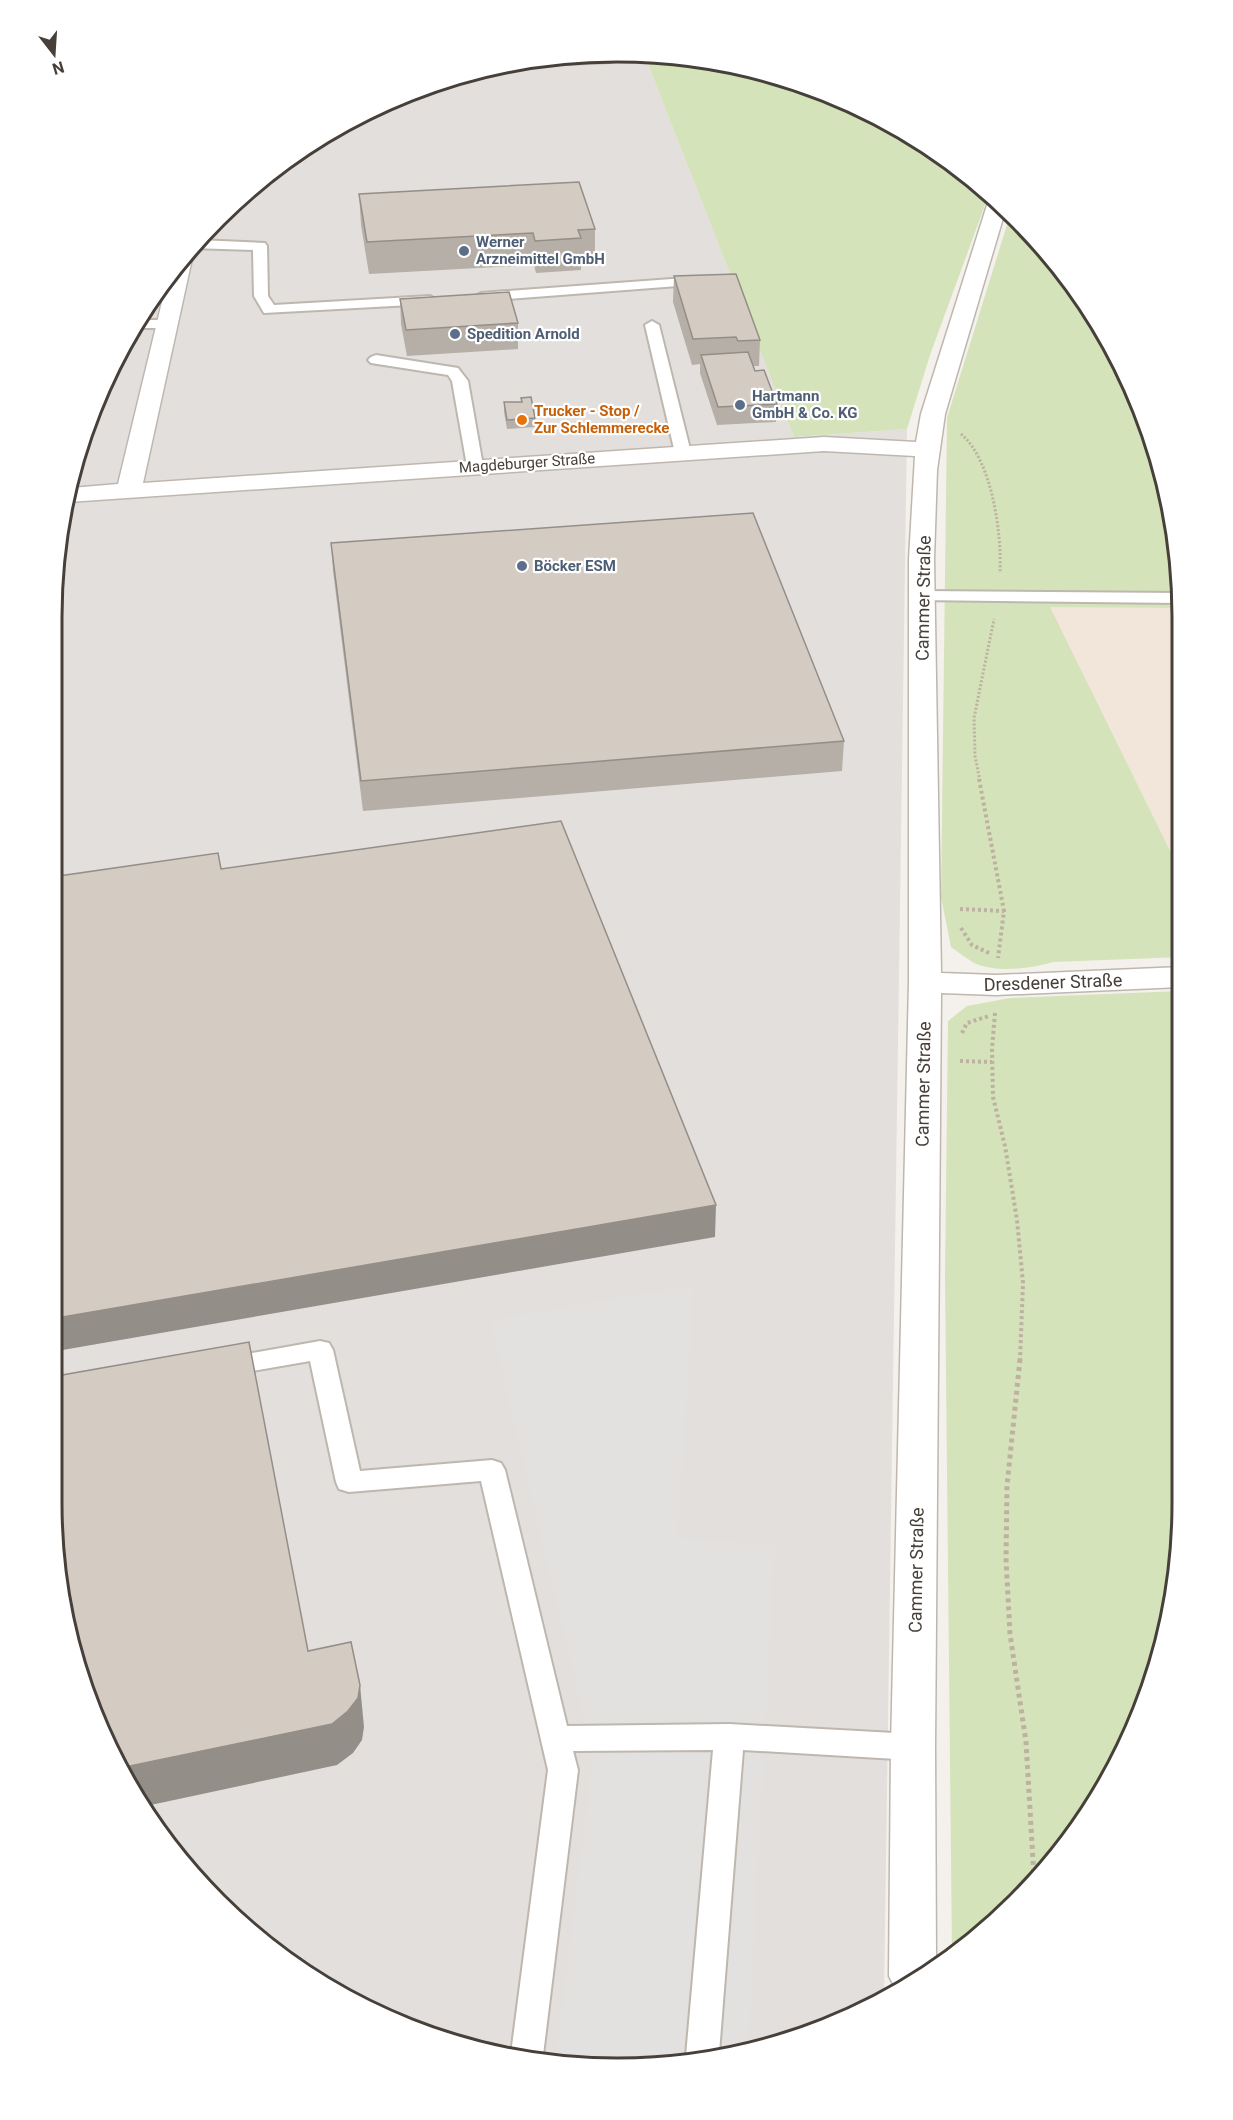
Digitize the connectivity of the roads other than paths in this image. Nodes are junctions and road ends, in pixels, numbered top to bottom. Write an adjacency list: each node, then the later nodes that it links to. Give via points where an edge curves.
1 (995, 211): 11 (street, Cammer Straße)
2 (205, 244): 6 (lane, via 260,246 261,296 269,310)
3 (699, 281): 5 (lane)
4 (172, 284): 8 (street)
5 (468, 297)
6 (445, 299)
7 (145, 324): 8 (lane)
8 (166, 324): 14 (street)
9 (652, 325): 12 (lane)
10 (376, 360): 13 (lane, via 453,371 460,381)
11 (925, 450): 12 (street, Magdeburger Straße, via 824,444); 16 (street, Cammer Straße)
12 (683, 453): 13 (street, Magdeburger Straße)
13 (475, 466): 14 (street, Magdeburger Straße)
14 (129, 491): 15 (street, Magdeburger Straße)
15 (75, 495)
16 (922, 596): 17 (lane); 19 (street, Cammer Straße)
17 (1171, 598)
18 (1172, 977): 19 (street, Dresdener Straße, via 997,985)
19 (925, 982): 23 (street, Cammer Straße)
20 (203, 1371): 22 (lane, via 320,1350 349,1482 492,1470)
21 (729, 1737): 22 (lane); 23 (lane); 26 (lane)
22 (556, 1739): 25 (lane, via 563,1770)
23 (913, 1747): 24 (street, Cammer Straße)
24 (913, 1972)
25 (527, 2051)
26 (702, 2052)

